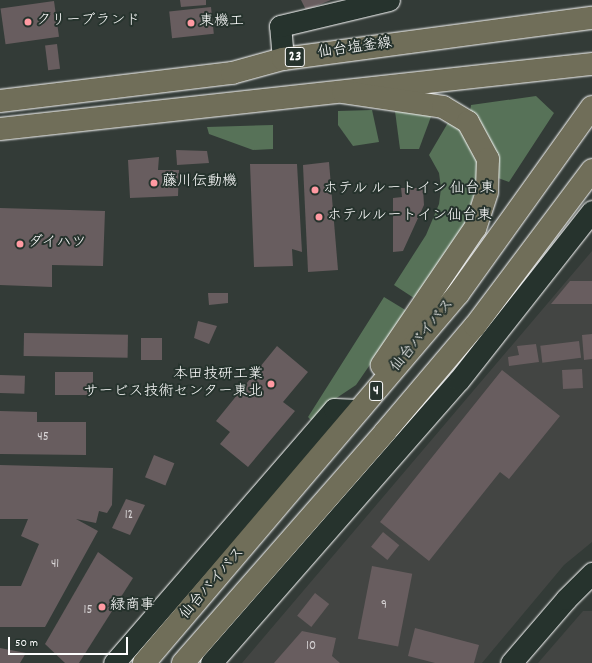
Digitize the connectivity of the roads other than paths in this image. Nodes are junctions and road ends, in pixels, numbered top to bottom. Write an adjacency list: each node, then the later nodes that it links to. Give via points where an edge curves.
1 (389, 0): 3 (street, via 280,26)
2 (592, 18): 3 (main road, 仙台塩釜線 / 23)
3 (283, 59): 6 (main road, 仙台塩釜線 / 23, via 232,73)
4 (592, 64): 5 (main road)
5 (343, 92): 8 (main road); 11 (main road, via 443,107 468,122 488,159 487,192 475,228 376,375)
6 (0, 101)
7 (592, 107): 11 (main road, 仙台バイパス / 4, via 458,294)
8 (0, 129)
9 (592, 170): 16 (main road, 仙台バイパス / 4, via 475,326)
10 (592, 211): 17 (street, via 459,380)
11 (361, 407): 14 (street, via 334,409); 15 (main road, 仙台バイパス / 4, via 232,563)
12 (592, 573): 13 (street, via 566,599)
13 (514, 662)
14 (114, 663)
15 (144, 663)
16 (183, 663)
17 (211, 663)

